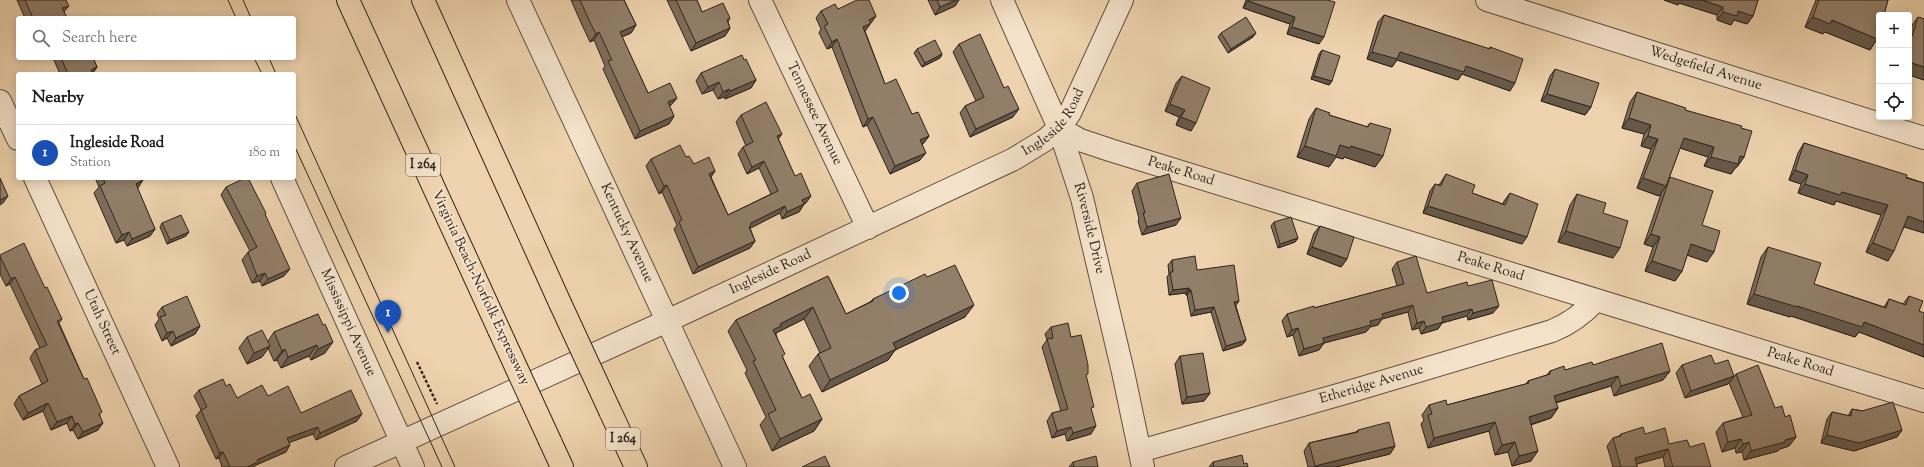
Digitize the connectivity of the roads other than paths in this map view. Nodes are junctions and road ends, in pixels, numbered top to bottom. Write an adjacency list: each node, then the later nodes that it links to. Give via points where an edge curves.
1 (348, 0): 23 (highway, Virginia Beach-Norfolk Expressway / I 264, bridge)
2 (423, 0): 24 (highway, I 264, bridge)
3 (518, 0): 16 (street, Kentucky Avenue)
4 (760, 0): 14 (street, Tennessee Avenue)
5 (1002, 0): 9 (street, Riverside Drive)
6 (1122, 0): 9 (street, Ingleside Road, via 1070,113)
7 (1486, 0): 11 (street, Wedgefield Avenue)
8 (0, 101): 10 (street)
9 (1059, 128): 14 (street, Ingleside Road, via 1046,140 1014,159); 15 (street, Peake Road, via 1080,140 1110,150); 19 (street, Riverside Drive, via 1082,198)
10 (16, 135)
11 (1924, 138)
12 (37, 180): 20 (street, Utah Street)
13 (283, 180): 18 (street, Mississippi Avenue)
14 (868, 228): 16 (street, Ingleside Road)
15 (1595, 301): 17 (street, Peake Road); 19 (street, Etheridge Avenue, via 1580,316 1552,331 1345,393)
16 (666, 321): 18 (street, Ingleside Road); 25 (street, Kentucky Avenue)
17 (1924, 402)
18 (403, 440): 21 (street, Ingleside Road); 22 (street, Mississippi Avenue)
19 (1142, 459)
20 (168, 467)
21 (346, 467)
22 (413, 467)
23 (562, 467)
24 (636, 467)
25 (735, 467)

